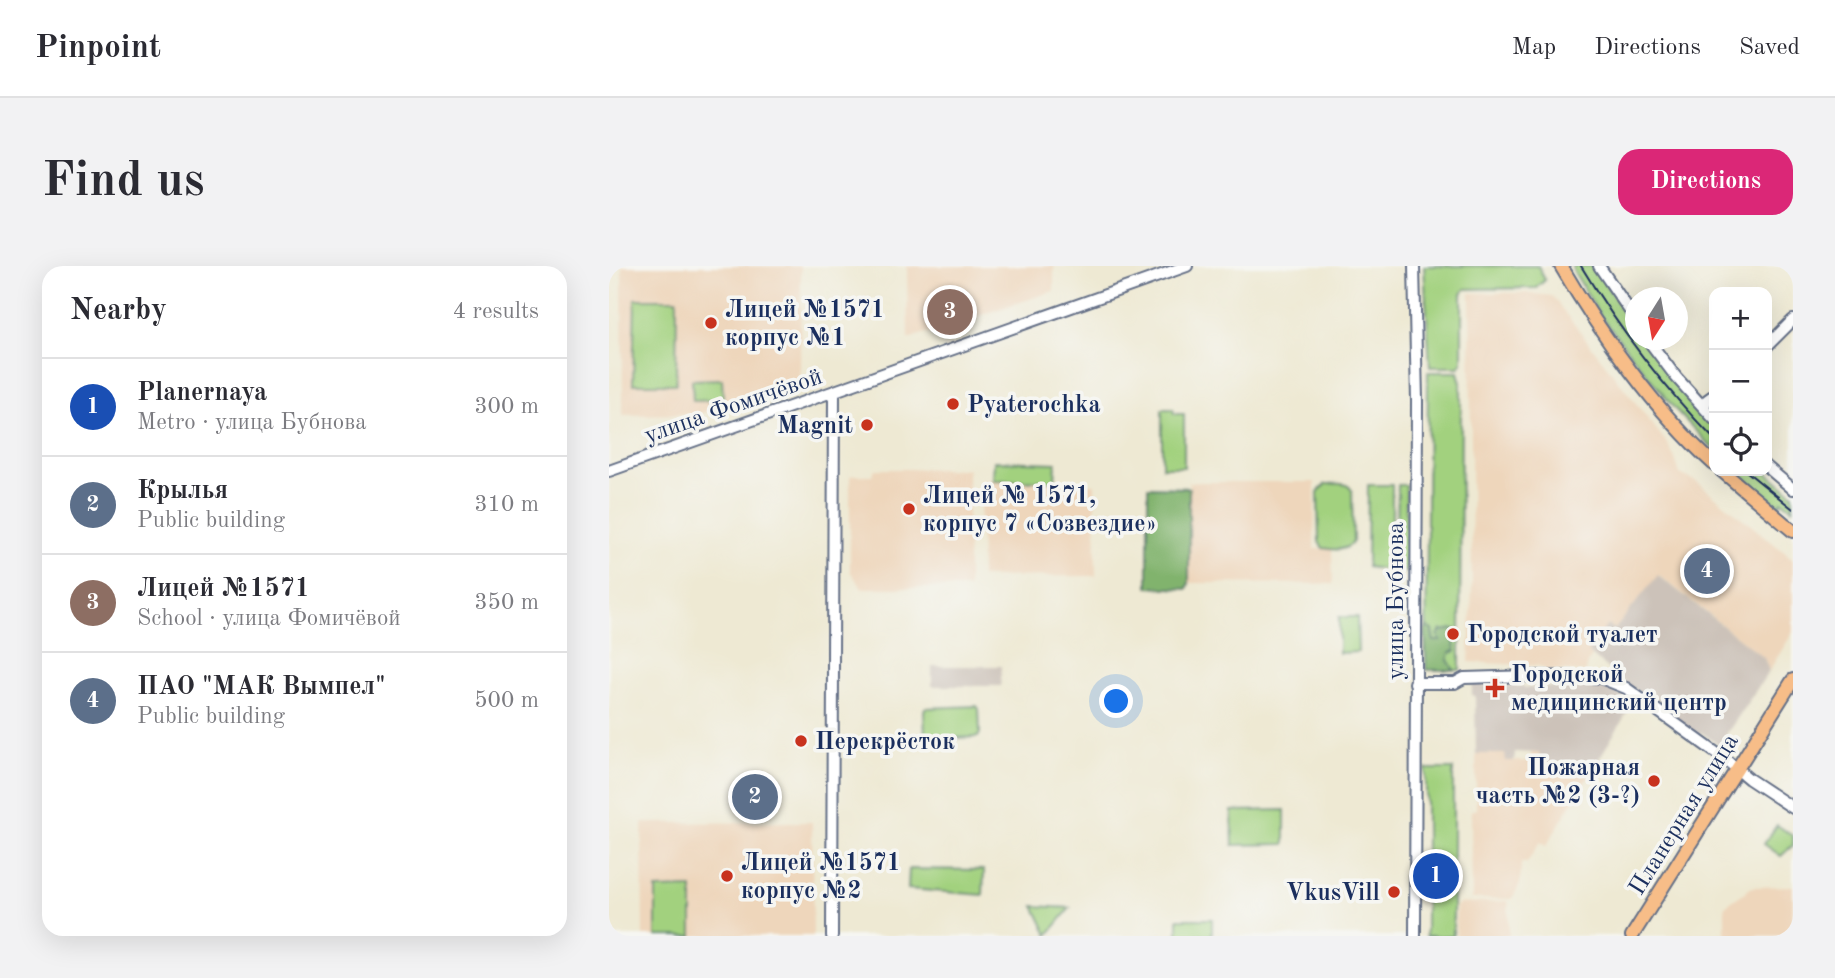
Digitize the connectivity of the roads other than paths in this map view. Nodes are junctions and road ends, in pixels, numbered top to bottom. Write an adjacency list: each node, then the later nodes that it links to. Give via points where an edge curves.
1 (1187, 266): 9 (street, улица Фомичёвой)
2 (1414, 266): 20 (street, улица Бубнова)
3 (1561, 266): 13 (main road, via 1628,365)
4 (1599, 266): 5 (street)
5 (1625, 304)
6 (1793, 320): 7 (street)
7 (1772, 341)
8 (1655, 350): 11 (street)
9 (834, 392): 14 (street, улица Фомичёвой); 23 (street)
10 (1709, 398): 11 (street)
11 (1704, 408): 12 (street)
12 (1709, 414)
13 (1709, 459)
14 (609, 471)
15 (1772, 471): 17 (street)
16 (1728, 476): 18 (main road)
17 (1793, 489)
18 (1793, 531)
19 (1793, 680): 21 (main road, Планерная улица)
20 (1415, 683): 21 (street, via 1528,676 1589,677 1615,683); 24 (street, улица Бубнова)
21 (1736, 768): 22 (street); 25 (main road, Планерная улица)
22 (1793, 808)
23 (832, 936)
24 (1415, 936)
25 (1632, 936)

